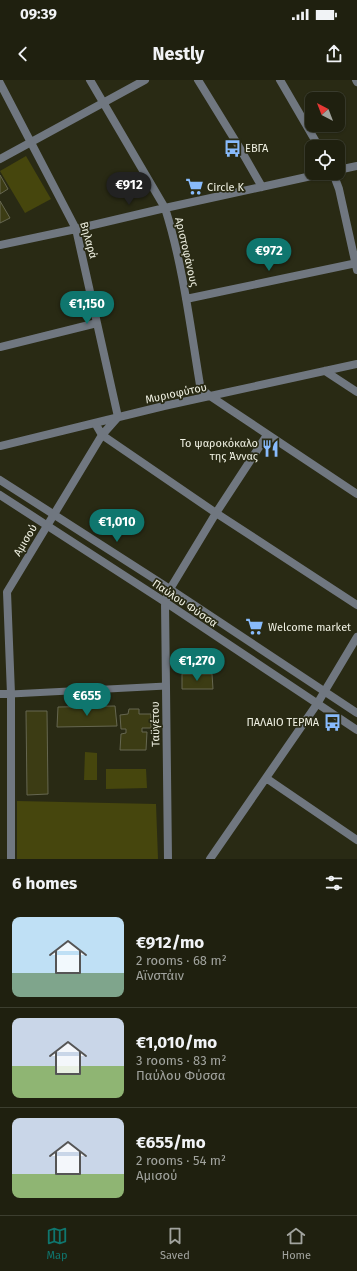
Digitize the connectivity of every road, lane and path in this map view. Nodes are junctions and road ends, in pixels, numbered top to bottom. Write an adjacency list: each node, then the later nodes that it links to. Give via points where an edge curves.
1 (90, 80): 7 (street, Αριστοφάνους)
2 (145, 80): 7 (street)
3 (198, 80): 15 (street)
4 (280, 80): 8 (street)
5 (0, 83): 6 (street, Βηλαρά)
6 (3, 96): 9 (street, Βηλαρά)
7 (103, 104): 9 (street); 16 (street, Αριστοφάνους)
8 (315, 140)
9 (31, 142): 10 (street); 17 (street, Βηλαρά)
10 (0, 159)
11 (357, 166): 12 (street)
12 (345, 169)
13 (305, 177): 15 (street)
14 (336, 180): 19 (street)
15 (262, 187): 16 (street)
16 (165, 208): 17 (street); 20 (street, Αριστοφάνους)
17 (76, 229): 18 (street); 21 (street, Βηλαρά)
18 (0, 245)
19 (357, 266): 20 (street)
20 (186, 299): 26 (street, Αριστοφάνους, via 200,385)
21 (97, 323): 22 (street); 27 (street, Βηλαρά)
22 (0, 347)
23 (357, 364): 24 (street, Μυριοφύτου)
24 (325, 371): 25 (street); 26 (street, Μυριοφύτου)
25 (357, 392)
26 (210, 396): 27 (street, Μυριοφύτου); 30 (street)
27 (118, 417): 28 (street, Μυριοφύτου); 29 (street, Αμισού)
28 (95, 423): 29 (street); 31 (street, Μυριοφύτου)
29 (102, 435): 35 (street); 36 (street, Αμισού)
30 (267, 435): 33 (street); 35 (street, Ταϋγέτου)
31 (0, 446)
32 (0, 480): 36 (street, Παύλου Φύσσα)
33 (357, 494)
34 (0, 495): 37 (street, Παύλου Φύσσα)
35 (216, 513): 38 (street, Ταϋγέτου); 41 (street)
36 (54, 514): 37 (street, Αμισού); 38 (street, Παύλου Φύσσα)
37 (46, 525): 39 (street, Αμισού); 40 (street, Παύλου Φύσσα)
38 (170, 589): 40 (street, Ταϋγέτου); 44 (street, Παύλου Φύσσα)
39 (3, 592): 46 (street, Αμισού)
40 (165, 602): 43 (street, Ταϋγέτου); 47 (street, Παύλου Φύσσα)
41 (357, 605)
42 (357, 637): 44 (street)
43 (166, 686): 46 (street); 53 (street, Ταϋγέτου)
44 (324, 692): 47 (street); 48 (street, Παύλου Φύσσα)
45 (0, 694): 46 (street)
46 (11, 694): 52 (street, Αμισού)
47 (317, 704): 49 (street, Παύλου Φύσσα); 50 (street)
48 (357, 713)
49 (357, 730)
50 (266, 778): 51 (street); 54 (street)
51 (357, 840)
52 (11, 859)
53 (168, 859)
54 (210, 859)

